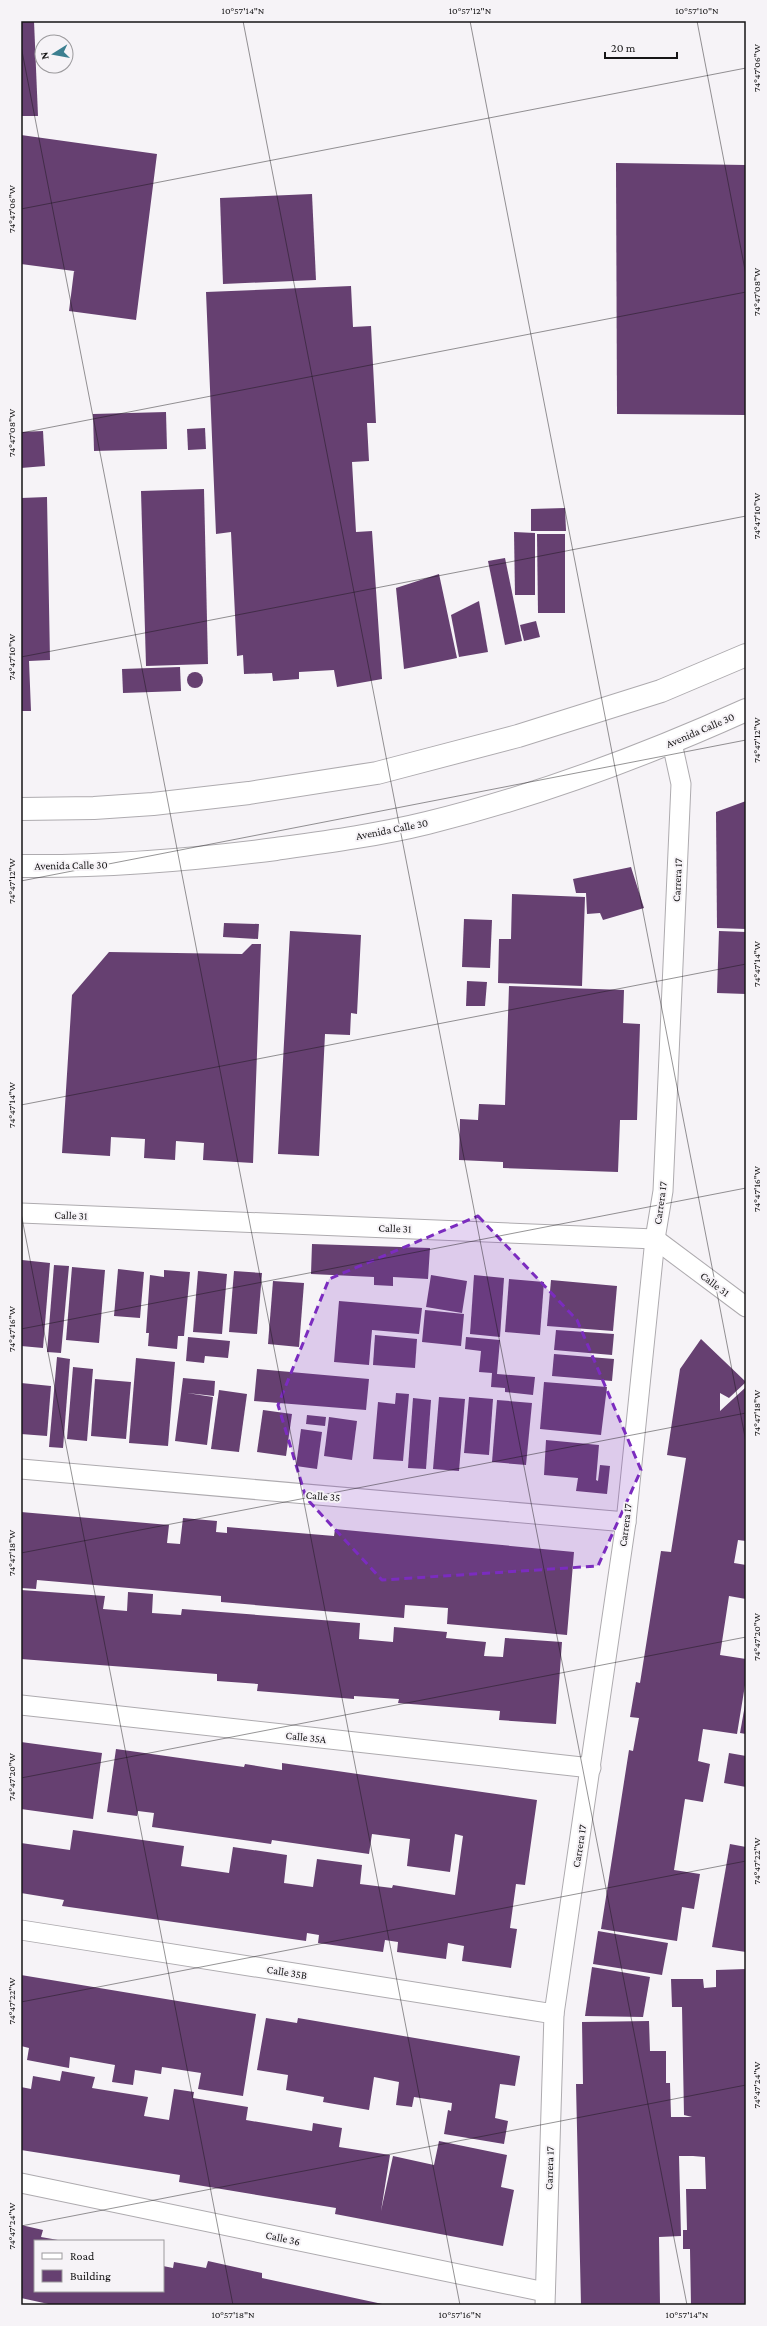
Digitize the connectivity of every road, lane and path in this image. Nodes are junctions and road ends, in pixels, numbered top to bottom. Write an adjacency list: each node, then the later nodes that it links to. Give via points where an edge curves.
1 (746, 655): 4 (highway, via 661,691 518,736 376,773 249,793 153,804)
2 (746, 710): 3 (highway, Avenida Calle 30)
3 (672, 743): 5 (highway, Avenida Calle 30, via 520,796 427,823 336,840 199,859 68,867); 7 (street, Carrera 17, via 681,784 663,1191)
4 (21, 809)
5 (21, 866)
6 (21, 1213): 7 (street, Calle 31)
7 (655, 1238): 8 (street, Calle 31); 10 (street, Carrera 17)
8 (746, 1307)
9 (21, 1469): 10 (street, Calle 35)
10 (626, 1522): 12 (street, Carrera 17)
11 (21, 1705): 12 (street, Calle 35A)
12 (591, 1768): 14 (street, Carrera 17)
13 (21, 1930): 14 (street, Calle 35B)
14 (554, 2014): 16 (street, Carrera 17)
15 (21, 2183): 16 (street, Calle 36)
16 (545, 2299)

